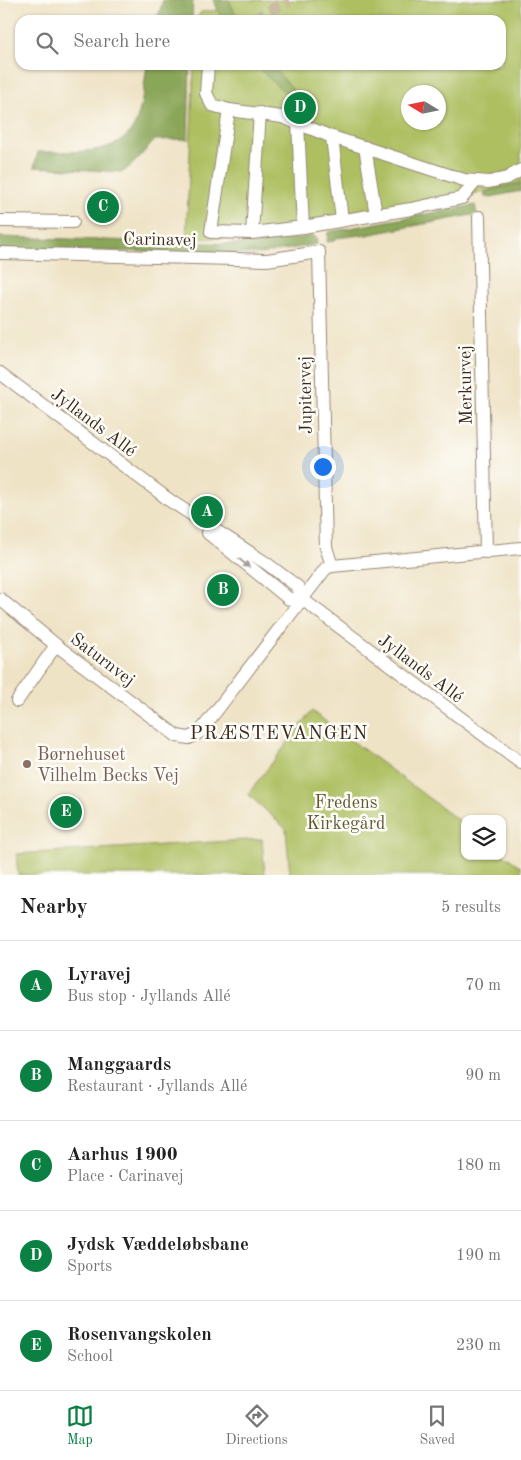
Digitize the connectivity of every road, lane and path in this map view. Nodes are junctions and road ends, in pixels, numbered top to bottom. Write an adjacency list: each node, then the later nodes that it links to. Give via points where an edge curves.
1 (208, 70): 2 (street, via 206,93 212,105)
2 (229, 110): 3 (street); 15 (street, via 211,232)
3 (260, 114): 4 (street); 15 (street)
4 (298, 123): 5 (street); 14 (street)
5 (332, 137): 6 (street); 11 (street)
6 (365, 147): 8 (street, via 464,180); 9 (street)
7 (521, 170): 8 (street, via 507,178)
8 (476, 181): 9 (street, via 462,198)
9 (376, 215): 11 (street)
10 (479, 217): 20 (street, Merkurvej)
11 (342, 220): 14 (street)
12 (0, 222): 13 (street)
13 (73, 222)
14 (303, 227): 15 (street)
15 (252, 232)
16 (319, 252): 17 (street, Carinavej, via 267,260); 21 (street, Jupitervej, via 326,547)
17 (0, 253)
18 (0, 373): 22 (street, Jyllands Allé, via 166,498 289,599)
19 (521, 548): 20 (street)
20 (486, 552): 21 (street)
21 (332, 566): 22 (street, via 321,573)
22 (302, 599): 24 (street, Saturnvej, via 200,732 189,738 177,736); 26 (street, Jyllands Allé)
23 (1, 602): 24 (street, Saturnvej)
24 (56, 646): 25 (street)
25 (17, 701)
26 (521, 763)

